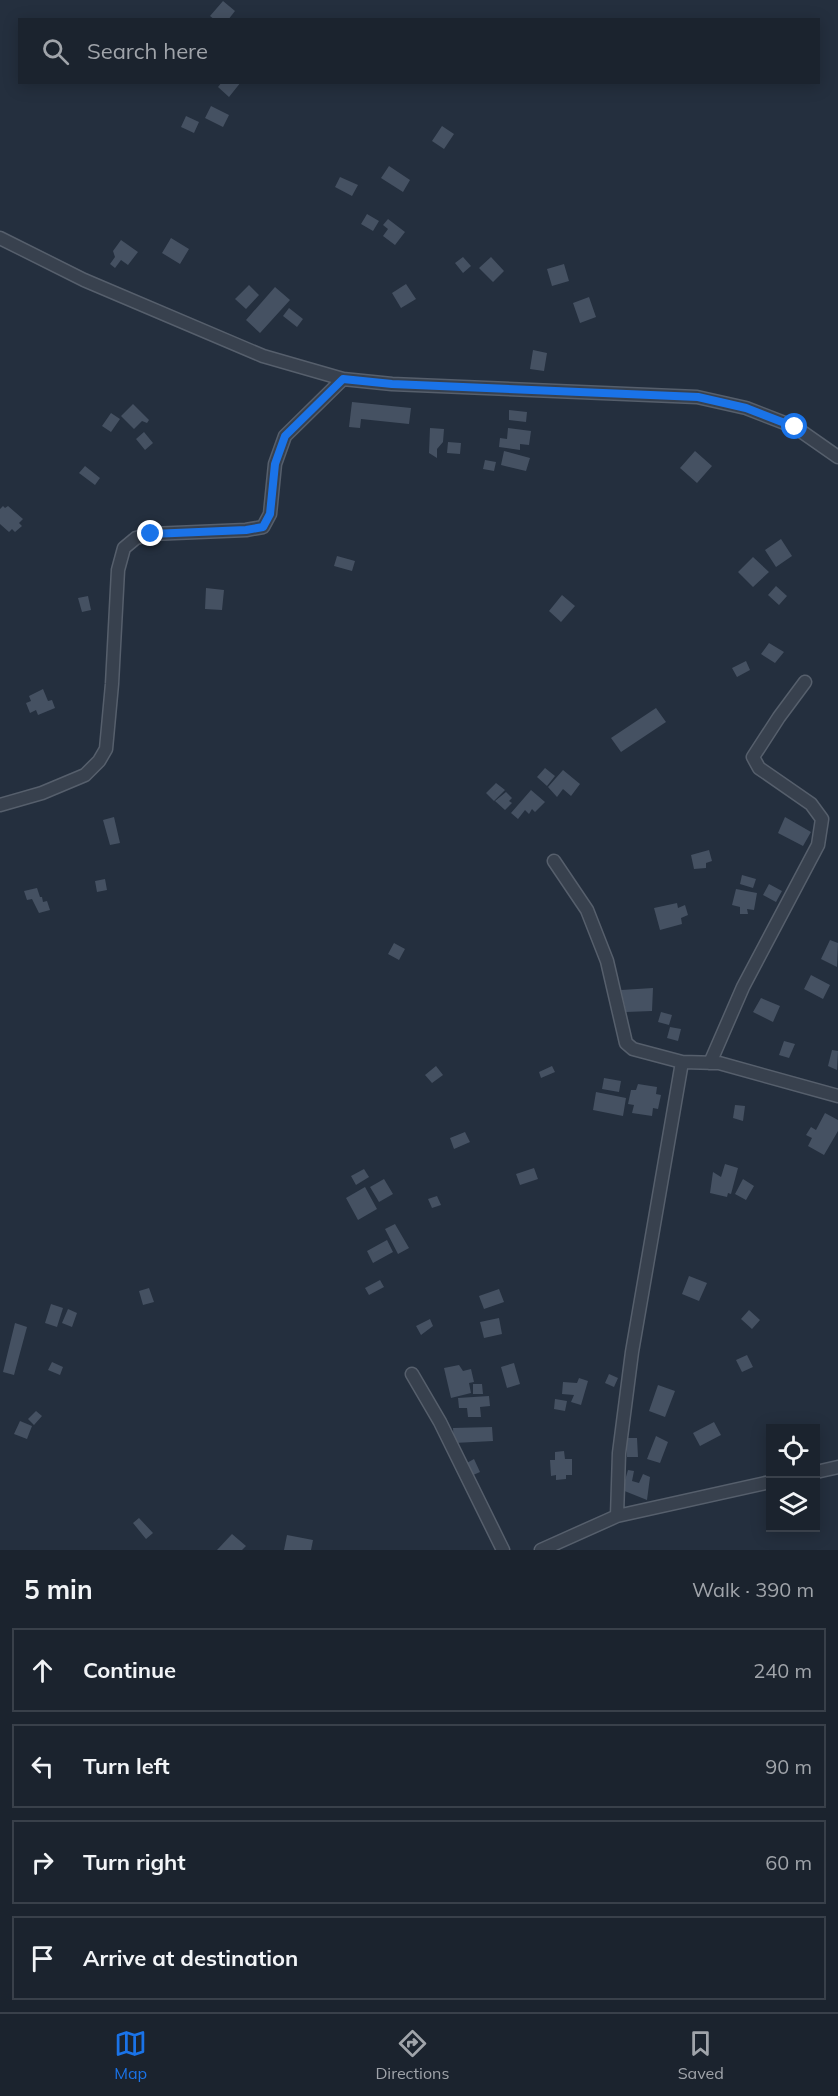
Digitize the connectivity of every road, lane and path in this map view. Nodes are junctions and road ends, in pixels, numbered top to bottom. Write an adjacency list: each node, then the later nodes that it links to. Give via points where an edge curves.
1 (0, 238): 2 (street, via 84,280 263,356)
2 (343, 379): 3 (street, via 698,397 746,408 795,427); 5 (street, via 285,436 275,464 270,514 263,527 151,534 136,538 124,548 118,570 106,749 85,775)
3 (838, 456)
4 (805, 682): 8 (street, via 753,757 759,768 811,804 822,819 818,845 743,987)
5 (0, 805)
6 (554, 861): 7 (street, via 587,910 606,960 626,1043 633,1049)
7 (682, 1062): 8 (street); 14 (street, via 632,1352 619,1453)
8 (710, 1063): 9 (street)
9 (838, 1096)
10 (412, 1374): 15 (street)
11 (838, 1467): 12 (street)
12 (820, 1471)
13 (766, 1483): 14 (street)
14 (617, 1516): 16 (street)
15 (503, 1550)
16 (541, 1550)

